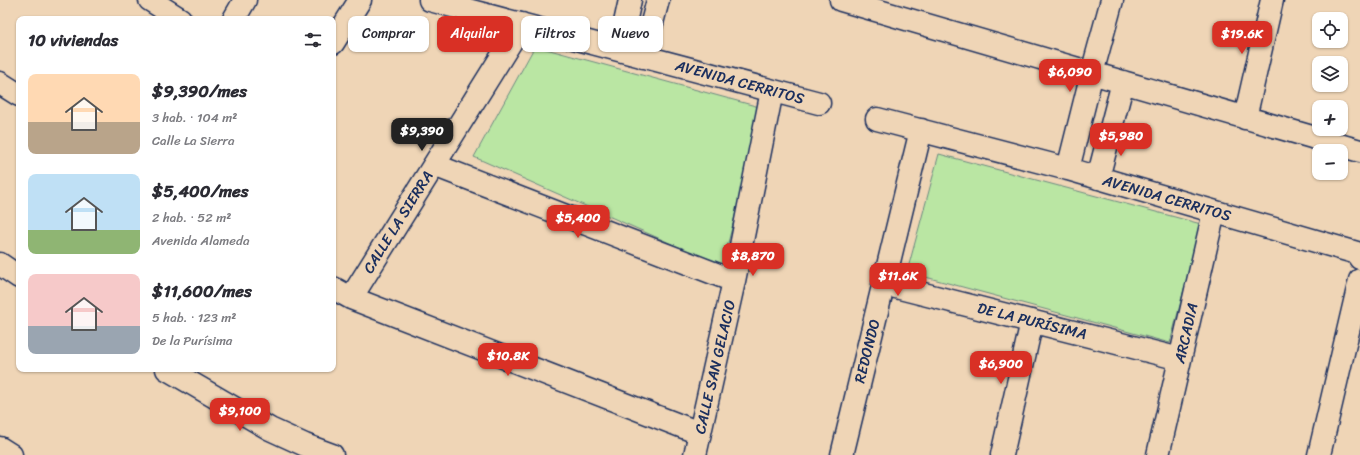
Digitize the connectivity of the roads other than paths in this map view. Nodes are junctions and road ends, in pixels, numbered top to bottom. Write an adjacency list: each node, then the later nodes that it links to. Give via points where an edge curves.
1 (150, 0): 10 (street)
2 (245, 0): 11 (street)
3 (360, 0): 15 (street)
4 (430, 0): 13 (street, AVENIDA CERRITOS)
5 (630, 0): 12 (street)
6 (658, 0): 17 (street)
7 (841, 0): 18 (street)
8 (1112, 0): 18 (street)
9 (1272, 0): 24 (street)
10 (175, 16)
11 (236, 16)
12 (626, 16)
13 (521, 24)
14 (521, 26): 28 (street, CALLE LA SIERRA)
15 (336, 38)
16 (626, 52): 17 (street, AVENIDA CERRITOS)
17 (644, 57): 21 (street, AVENIDA CERRITOS)
18 (1092, 73): 19 (street); 29 (street)
19 (1123, 82): 24 (street); 30 (street)
20 (0, 83): 22 (street)
21 (772, 91): 23 (street, AVENIDA CERRITOS); 36 (street, CALLE SAN GELACIO)
22 (16, 93)
23 (819, 103)
24 (1245, 118): 27 (street)
25 (878, 119): 26 (street, AVENIDA CERRITOS)
26 (921, 130): 29 (street, AVENIDA CERRITOS); 37 (street, REDONDO)
27 (1360, 151)
28 (434, 165): 36 (street); 38 (street, CALLE LA SIERRA)
29 (1068, 169): 30 (street, AVENIDA CERRITOS)
30 (1098, 178): 31 (street, AVENIDA CERRITOS)
31 (1214, 212): 32 (street, AVENIDA CERRITOS, via 1357,253); 40 (street, ARCADIA)
32 (1360, 258)
33 (0, 264): 34 (street)
34 (16, 275)
35 (1360, 280): 50 (street)
36 (734, 281): 42 (street, CALLE SAN GELACIO)
37 (884, 284): 39 (street, DE LA PURÍSIMA); 47 (street, REDONDO)
38 (342, 293): 42 (street)
39 (1032, 321): 40 (street, DE LA PURÍSIMA); 48 (street)
40 (1180, 359): 49 (street, ARCADIA)
41 (172, 372): 45 (street, via 270,429)
42 (699, 433): 46 (street, CALLE SAN GELACIO)
43 (0, 448): 44 (street)
44 (11, 455)
45 (332, 455)
46 (694, 455)
47 (842, 455)
48 (1002, 455)
49 (1158, 455)
50 (1319, 455)

